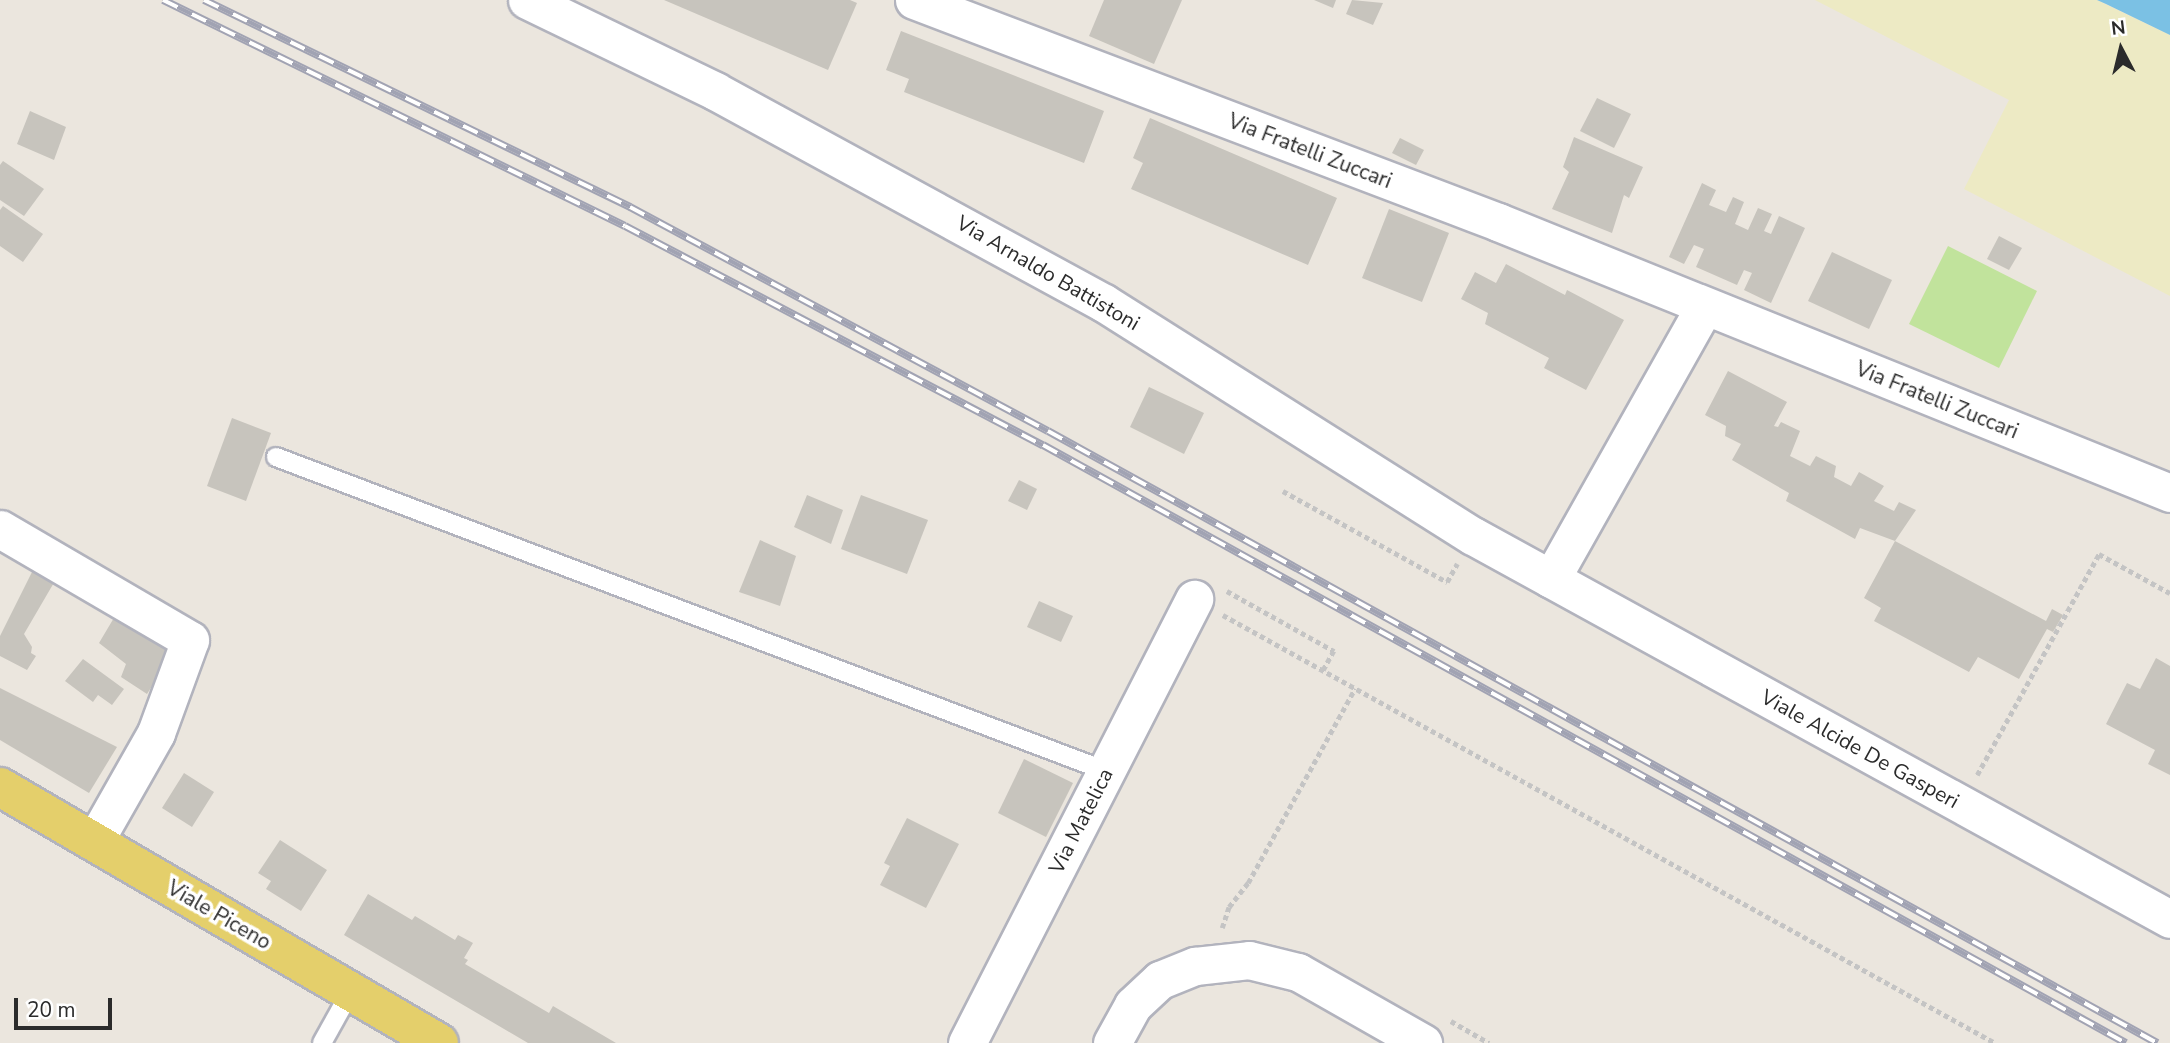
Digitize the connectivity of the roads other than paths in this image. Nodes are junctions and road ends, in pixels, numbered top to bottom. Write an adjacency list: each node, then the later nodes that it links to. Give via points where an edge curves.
1 (527, 0): 7 (street, Via Arnaldo Battistoni, via 715,91 1104,303 1472,536)
2 (914, 0): 3 (street, Via Fratelli Zuccari, via 1498,222)
3 (1704, 307): 5 (street, Via Fratelli Zuccari); 7 (street)
4 (276, 457): 9 (lane)
5 (2170, 493)
6 (0, 529): 11 (street, via 190,640 156,733)
7 (1551, 579): 12 (street, Viale Alcide De Gasperi)
8 (1210, 595): 9 (street, Via Matelica)
9 (1106, 771): 16 (street, Via Matelica)
10 (0, 787): 11 (main road, Viale Piceno)
11 (94, 842): 13 (main road, Viale Piceno)
12 (2170, 919)
13 (351, 991): 14 (lane); 15 (main road, Viale Piceno)
14 (322, 1043)
15 (439, 1043)
16 (967, 1043)
17 (1112, 1043): 18 (street, via 1133,1006 1160,979 1195,967 1249,960 1298,972)
18 (1423, 1043)

